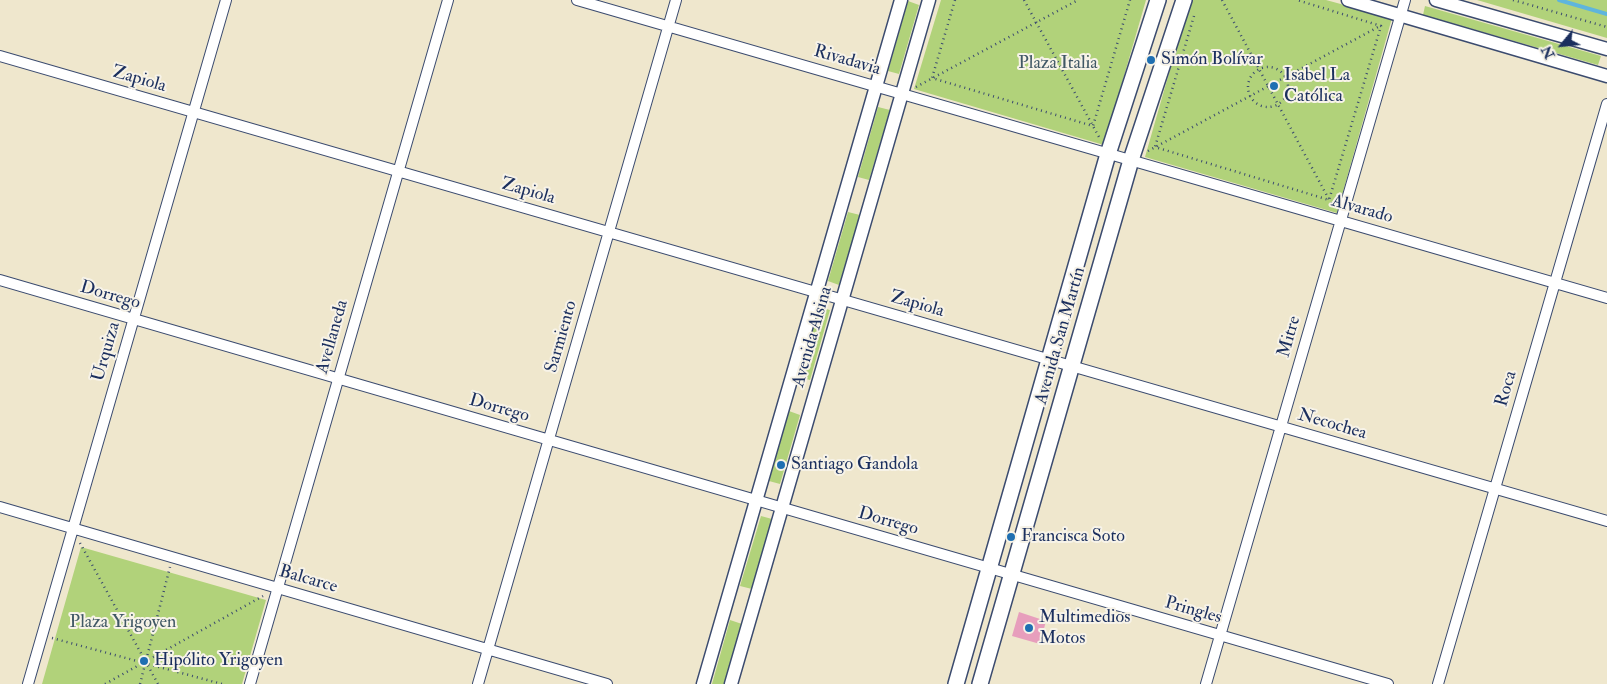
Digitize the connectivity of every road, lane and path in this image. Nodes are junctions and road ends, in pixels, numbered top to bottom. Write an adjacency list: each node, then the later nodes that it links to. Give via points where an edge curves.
1 (226, 0): 37 (street, Urquiza)
2 (448, 0): 42 (street, Avellaneda)
3 (577, 0): 23 (street, Rivadavia)
4 (676, 0): 23 (street, Sarmiento)
5 (901, 0): 31 (street, Avenida Alsina)
6 (929, 0): 33 (street, Avenida Alsina)
7 (955, 0): 30 (path)
8 (1024, 0): 21 (path)
9 (1078, 0): 21 (path)
10 (1130, 0): 38 (path)
11 (1158, 0): 40 (main road, Avenida San Martín)
12 (1184, 0): 41 (main road, Avenida San Martín)
13 (1222, 0): 27 (path)
14 (1297, 0): 22 (path)
15 (1348, 0): 20 (street)
16 (1405, 0): 20 (street, Mitre)
17 (1436, 0): 25 (street)
18 (1513, 0): 24 (path)
19 (1196, 9): 39 (path)
20 (1401, 15): 22 (path); 28 (street); 44 (street, Mitre)
21 (1036, 22): 30 (path); 38 (path)
22 (1381, 26): 29 (path); 43 (path)
23 (669, 27): 31 (street, Rivadavia); 45 (street, Sarmiento)
24 (1607, 27)
25 (1607, 49)
26 (0, 56): 37 (street, Zapiola)
27 (1259, 70): 29 (path, via 1276,69); 32 (path); 34 (path, via 1249,81)
28 (1607, 76)
29 (1285, 77): 32 (path); 35 (path, via 1288,91)
30 (932, 78): 33 (path); 38 (path)
31 (876, 86): 33 (street, Rivadavia); 48 (street, Avenida Alsina)
32 (1268, 86): 34 (path); 35 (path)
33 (902, 94): 40 (street, Rivadavia); 50 (street, Avenida Alsina)
34 (1250, 96): 35 (path, via 1262,106); 39 (path)
35 (1278, 104): 43 (path)
36 (1607, 104): 47 (street, Roca)
37 (193, 112): 42 (street, Zapiola); 51 (street, Urquiza)
38 (1093, 126): 40 (path)
39 (1155, 147): 41 (path); 43 (path)
40 (1108, 154): 41 (street, Alvarado); 52 (main road, Avenida San Martín)
41 (1131, 160): 44 (street, Alvarado); 53 (main road, Avenida San Martín)
42 (398, 172): 45 (street, Zapiola); 54 (street, Avellaneda)
43 (1330, 200): 44 (path)
44 (1341, 221): 47 (street, Alvarado); 55 (street, Mitre)
45 (609, 232): 48 (street, Zapiola); 56 (street, Sarmiento)
46 (0, 280): 51 (street, Dorrego)
47 (1555, 283): 49 (street, Alvarado); 57 (street, Roca)
48 (816, 293): 50 (street, Zapiola); 58 (street, Avenida Alsina)
49 (1607, 298)
50 (842, 300): 52 (street, Zapiola); 60 (street, Avenida Alsina)
51 (133, 319): 54 (street, Dorrego); 62 (street, Urquiza)
52 (1047, 359): 53 (street, Necochea); 64 (main road, Avenida San Martín)
53 (1071, 366): 55 (street, Necochea); 65 (main road, Avenida San Martín)
54 (338, 379): 56 (street, Dorrego); 66 (street, Avellaneda)
55 (1281, 427): 57 (street, Necochea); 67 (street, Mitre)
56 (549, 440): 58 (street, Dorrego); 69 (street, Sarmiento)
57 (1494, 489): 61 (street, Necochea); 85 (street, Roca)
58 (756, 500): 60 (street, Dorrego); 79 (street, Avenida Alsina)
59 (0, 508): 62 (street, Balcarce)
60 (782, 508): 64 (street, Dorrego); 80 (street, Avenida Alsina)
61 (1607, 522)
62 (72, 529): 63 (street, Balcarce); 68 (street, Urquiza); 70 (path)
63 (172, 558): 66 (street, Balcarce); 70 (path)
64 (990, 568): 65 (street, Pringles); 81 (main road, Avenida San Martín)
65 (1011, 574): 67 (street, Pringles); 82 (main road, Avenida San Martín)
66 (278, 588): 69 (street, Balcarce); 70 (path); 76 (street, Avellaneda)
67 (1220, 635): 83 (street, Mitre); 84 (street, Pringles)
68 (42, 636): 70 (path); 71 (street, Urquiza)
69 (488, 650): 77 (street, Sarmiento); 78 (street, Balcarce)
70 (145, 662): 72 (path); 73 (path); 74 (path); 75 (path)
71 (28, 684)
72 (105, 684)
73 (140, 684)
74 (158, 684)
75 (222, 684)
76 (250, 684)
77 (478, 684)
78 (607, 684)
79 (703, 684)
80 (731, 684)
81 (956, 684)
82 (980, 684)
83 (1206, 684)
84 (1388, 684)
85 (1438, 684)

